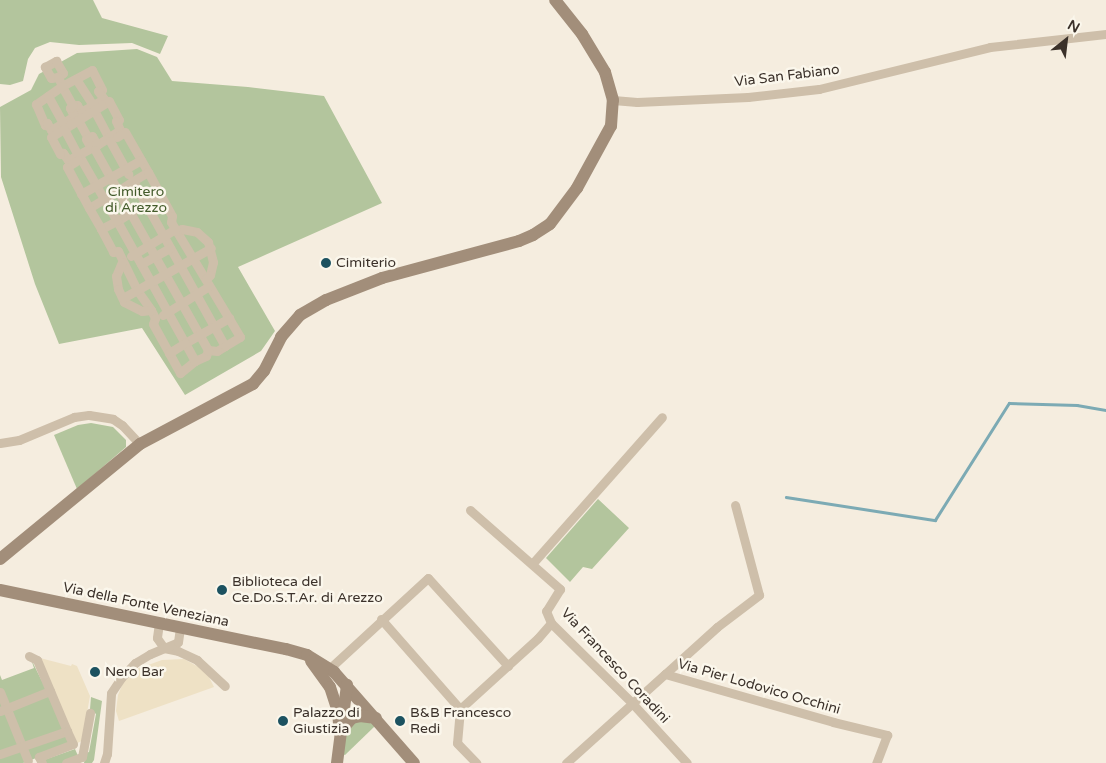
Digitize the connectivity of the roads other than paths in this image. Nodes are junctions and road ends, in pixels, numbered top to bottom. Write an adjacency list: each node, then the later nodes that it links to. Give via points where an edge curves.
1 (555, 0): 6 (main road, via 582,34 605,72)
2 (1106, 34): 6 (street, Via San Fabiano, via 990,47 819,90 748,97 638,102)
3 (76, 79): 4 (street); 8 (street); 8 (street, via 92,70 104,99)
4 (60, 82): 5 (street); 7 (street)
5 (48, 96): 10 (street); 10 (street, via 36,104 45,125 47,123 51,130)
6 (613, 100): 61 (main road, via 611,126 572,195 550,224 518,241 382,278 326,300 300,315 281,337 264,371 252,384)
7 (73, 106): 8 (street, via 77,105 80,112); 10 (street, via 70,108 74,116)
8 (94, 107): 9 (street); 12 (street); 12 (street, via 109,101 119,120 116,121 120,130)
9 (78, 120): 10 (street); 11 (street)
10 (63, 126): 14 (street); 14 (street, via 51,136 60,154 63,153 68,160)
11 (88, 138): 12 (street, via 92,136 97,145); 14 (street, via 91,148)
12 (109, 139): 13 (street); 15 (street, via 125,132); 16 (street)
13 (95, 150): 14 (street); 18 (street)
14 (80, 157): 20 (street); 22 (street, via 67,167)
15 (141, 160): 16 (street); 17 (street)
16 (126, 169): 18 (street); 19 (street)
17 (148, 172): 19 (street); 23 (street)
18 (110, 177): 20 (street); 21 (street)
19 (133, 182): 21 (street); 25 (street)
20 (96, 186): 22 (street); 24 (street)
21 (118, 191): 24 (street); 27 (street)
22 (81, 194): 26 (street)
23 (160, 194): 25 (street); 30 (street)
24 (104, 199): 26 (street); 28 (street)
25 (145, 203): 27 (street); 31 (street)
26 (90, 208): 29 (street)
27 (130, 212): 28 (street); 32 (street)
28 (117, 221): 29 (street); 35 (street)
29 (101, 229): 38 (street, via 113,252 118,251)
30 (176, 230): 31 (street); 34 (street, via 197,232); 37 (street)
31 (163, 236): 32 (street); 33 (street)
32 (149, 245): 35 (street); 36 (street)
33 (170, 248): 36 (street); 40 (street)
34 (211, 248): 37 (street); 43 (street, via 212,266)
35 (135, 253): 38 (street); 39 (street)
36 (155, 256): 39 (street); 41 (street)
37 (193, 258): 40 (street); 43 (street)
38 (123, 261): 44 (street); 46 (street, via 116,276)
39 (141, 264): 42 (street)
40 (180, 266): 41 (street); 45 (street)
41 (165, 274): 42 (street); 47 (street)
42 (151, 282): 44 (street); 49 (street)
43 (208, 283): 45 (street); 51 (street)
44 (137, 290): 46 (street); 48 (street)
45 (196, 295): 47 (street); 52 (street)
46 (123, 298): 48 (street, via 137,310)
47 (182, 304): 49 (street); 53 (street)
48 (151, 310): 50 (street)
49 (168, 312): 50 (street); 54 (street)
50 (155, 318): 57 (street, via 153,324)
51 (229, 318): 52 (street); 55 (street, via 240,336)
52 (214, 327): 53 (street); 55 (street)
53 (199, 335): 54 (street); 56 (street)
54 (185, 343): 57 (street); 58 (street)
55 (225, 346): 56 (street, via 217,351)
56 (208, 350): 58 (street, via 206,356)
57 (169, 353): 58 (street, via 180,372)
58 (196, 361)
59 (662, 417): 65 (street)
60 (0, 443): 61 (street, via 19,440 74,417 89,415 104,416 122,425)
61 (140, 444): 64 (main road)
62 (735, 506): 76 (street, via 759,595 717,626)
63 (470, 510): 65 (street, Via Francesco Coradini)
64 (0, 559)
65 (532, 564): 68 (street, Via Francesco Coradini, via 560,589 546,611)
66 (0, 590): 69 (main road, Via della Fonte Veneziana)
67 (381, 620): 74 (street, via 428,578); 75 (street); 82 (street)
68 (551, 622): 74 (street); 81 (street, Via Francesco Coradini)
69 (159, 623): 70 (main road, Via della Fonte Veneziana); 71 (street, via 157,638)
70 (180, 627): 71 (street, via 178,642); 73 (main road, Via della Fonte Veneziana)
71 (164, 648): 78 (street, via 197,660); 94 (street, via 135,663 111,694)
72 (29, 656): 80 (street, via 37,660)
73 (307, 656): 75 (main road, Via della Fonte Veneziana); 87 (main road, via 330,687 338,712)
74 (508, 666): 82 (street)
75 (330, 668): 77 (main road, Via della Fonte Veneziana)
76 (665, 674): 81 (street, Via Pier Lodovico Occhini); 100 (street, Via Pier Lodovico Occhini, via 888,735)
77 (347, 685): 85 (main road, Via della Fonte Veneziana); 87 (main road)
78 (225, 686)
79 (0, 692): 83 (street)
80 (50, 692): 83 (street); 86 (street)
81 (632, 703): 98 (street, Via Pier Lodovico Occhini); 99 (street, Via Francesco Coradini)
82 (460, 709): 97 (street, via 457,743)
83 (3, 710): 88 (street)
84 (90, 713): 90 (street, via 82,757)
85 (376, 718): 87 (main road, via 352,718); 96 (main road, Via della Fonte Veneziana)
86 (67, 731): 88 (street); 92 (street, via 73,744 39,757)
87 (340, 733): 95 (main road)
88 (22, 747): 89 (street); 91 (street)
89 (0, 754)
90 (79, 758): 92 (street, via 75,749); 93 (street)
91 (28, 761)
92 (41, 762)
93 (66, 763)
94 (104, 763)
95 (336, 763)
96 (414, 763)
97 (476, 763)
98 (566, 763)
99 (687, 763)
100 (876, 763)

